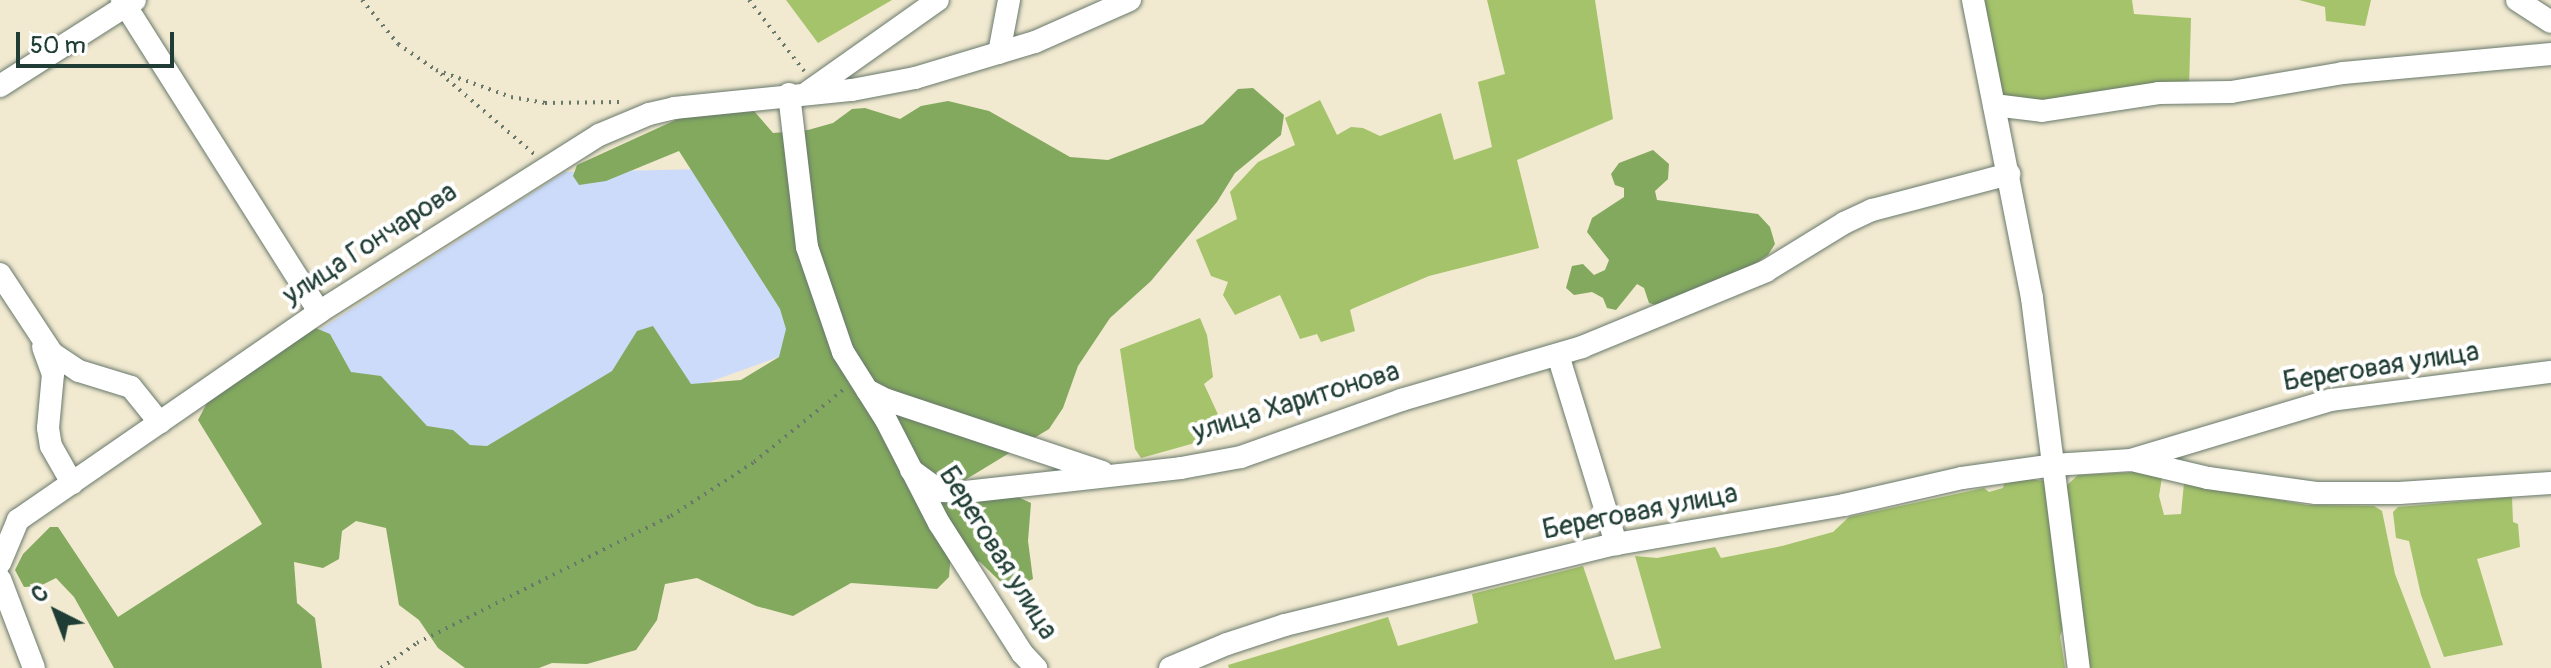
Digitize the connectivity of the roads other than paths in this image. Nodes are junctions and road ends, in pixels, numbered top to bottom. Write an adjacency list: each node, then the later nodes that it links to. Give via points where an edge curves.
1 (938, 0): 11 (street)
2 (1009, 0): 8 (street)
3 (1130, 0): 8 (street)
4 (1973, 0): 12 (street)
5 (2517, 0): 7 (street)
6 (128, 2): 10 (street); 15 (street)
7 (2551, 22)
8 (999, 53): 11 (street, via 915,78 852,90)
9 (2551, 54): 12 (street, via 2343,73 2231,92 2159,93 2072,108)
10 (0, 86)
11 (805, 91): 15 (street, улица Гончарова, via 649,114 599,135); 20 (street, Береговая улица, via 807,247 843,352)
12 (1994, 105): 13 (street)
13 (2009, 174): 17 (street, улица Харитонова, via 1872,210 1733,287); 24 (street, via 2032,298)
14 (0, 274): 16 (street)
15 (319, 312): 22 (street, улица Гончарова)
16 (38, 335): 19 (street, via 65,364); 21 (street, via 53,374)
17 (1558, 355): 26 (street, улица Харитонова, via 1401,400 1241,457); 29 (street)
18 (2551, 372): 23 (street, Береговая улица, via 2331,400)
19 (98, 376): 21 (street, via 70,385); 22 (street, via 131,387)
20 (860, 384): 25 (street, Береговая улица, via 886,420); 26 (street, via 887,400)
21 (50, 410): 27 (street, via 51,446)
22 (160, 423): 27 (street, улица Гончарова)
23 (2131, 460): 24 (street, Береговая улица); 28 (street, Береговая улица, via 2208,478 2316,493)
24 (2053, 465): 29 (street, Береговая улица); 35 (street)
25 (911, 470): 26 (street, улица Харитонова, via 929,486 952,493); 33 (street, Береговая улица, via 939,523)
26 (1111, 475)
27 (72, 483): 30 (street, улица Гончарова, via 18,520)
28 (2551, 483)
29 (1616, 544): 34 (street, Береговая улица, via 1285,625)
30 (0, 563)
31 (0, 579): 32 (street)
32 (34, 668)
33 (1036, 668)
34 (1170, 668)
35 (2079, 668)

